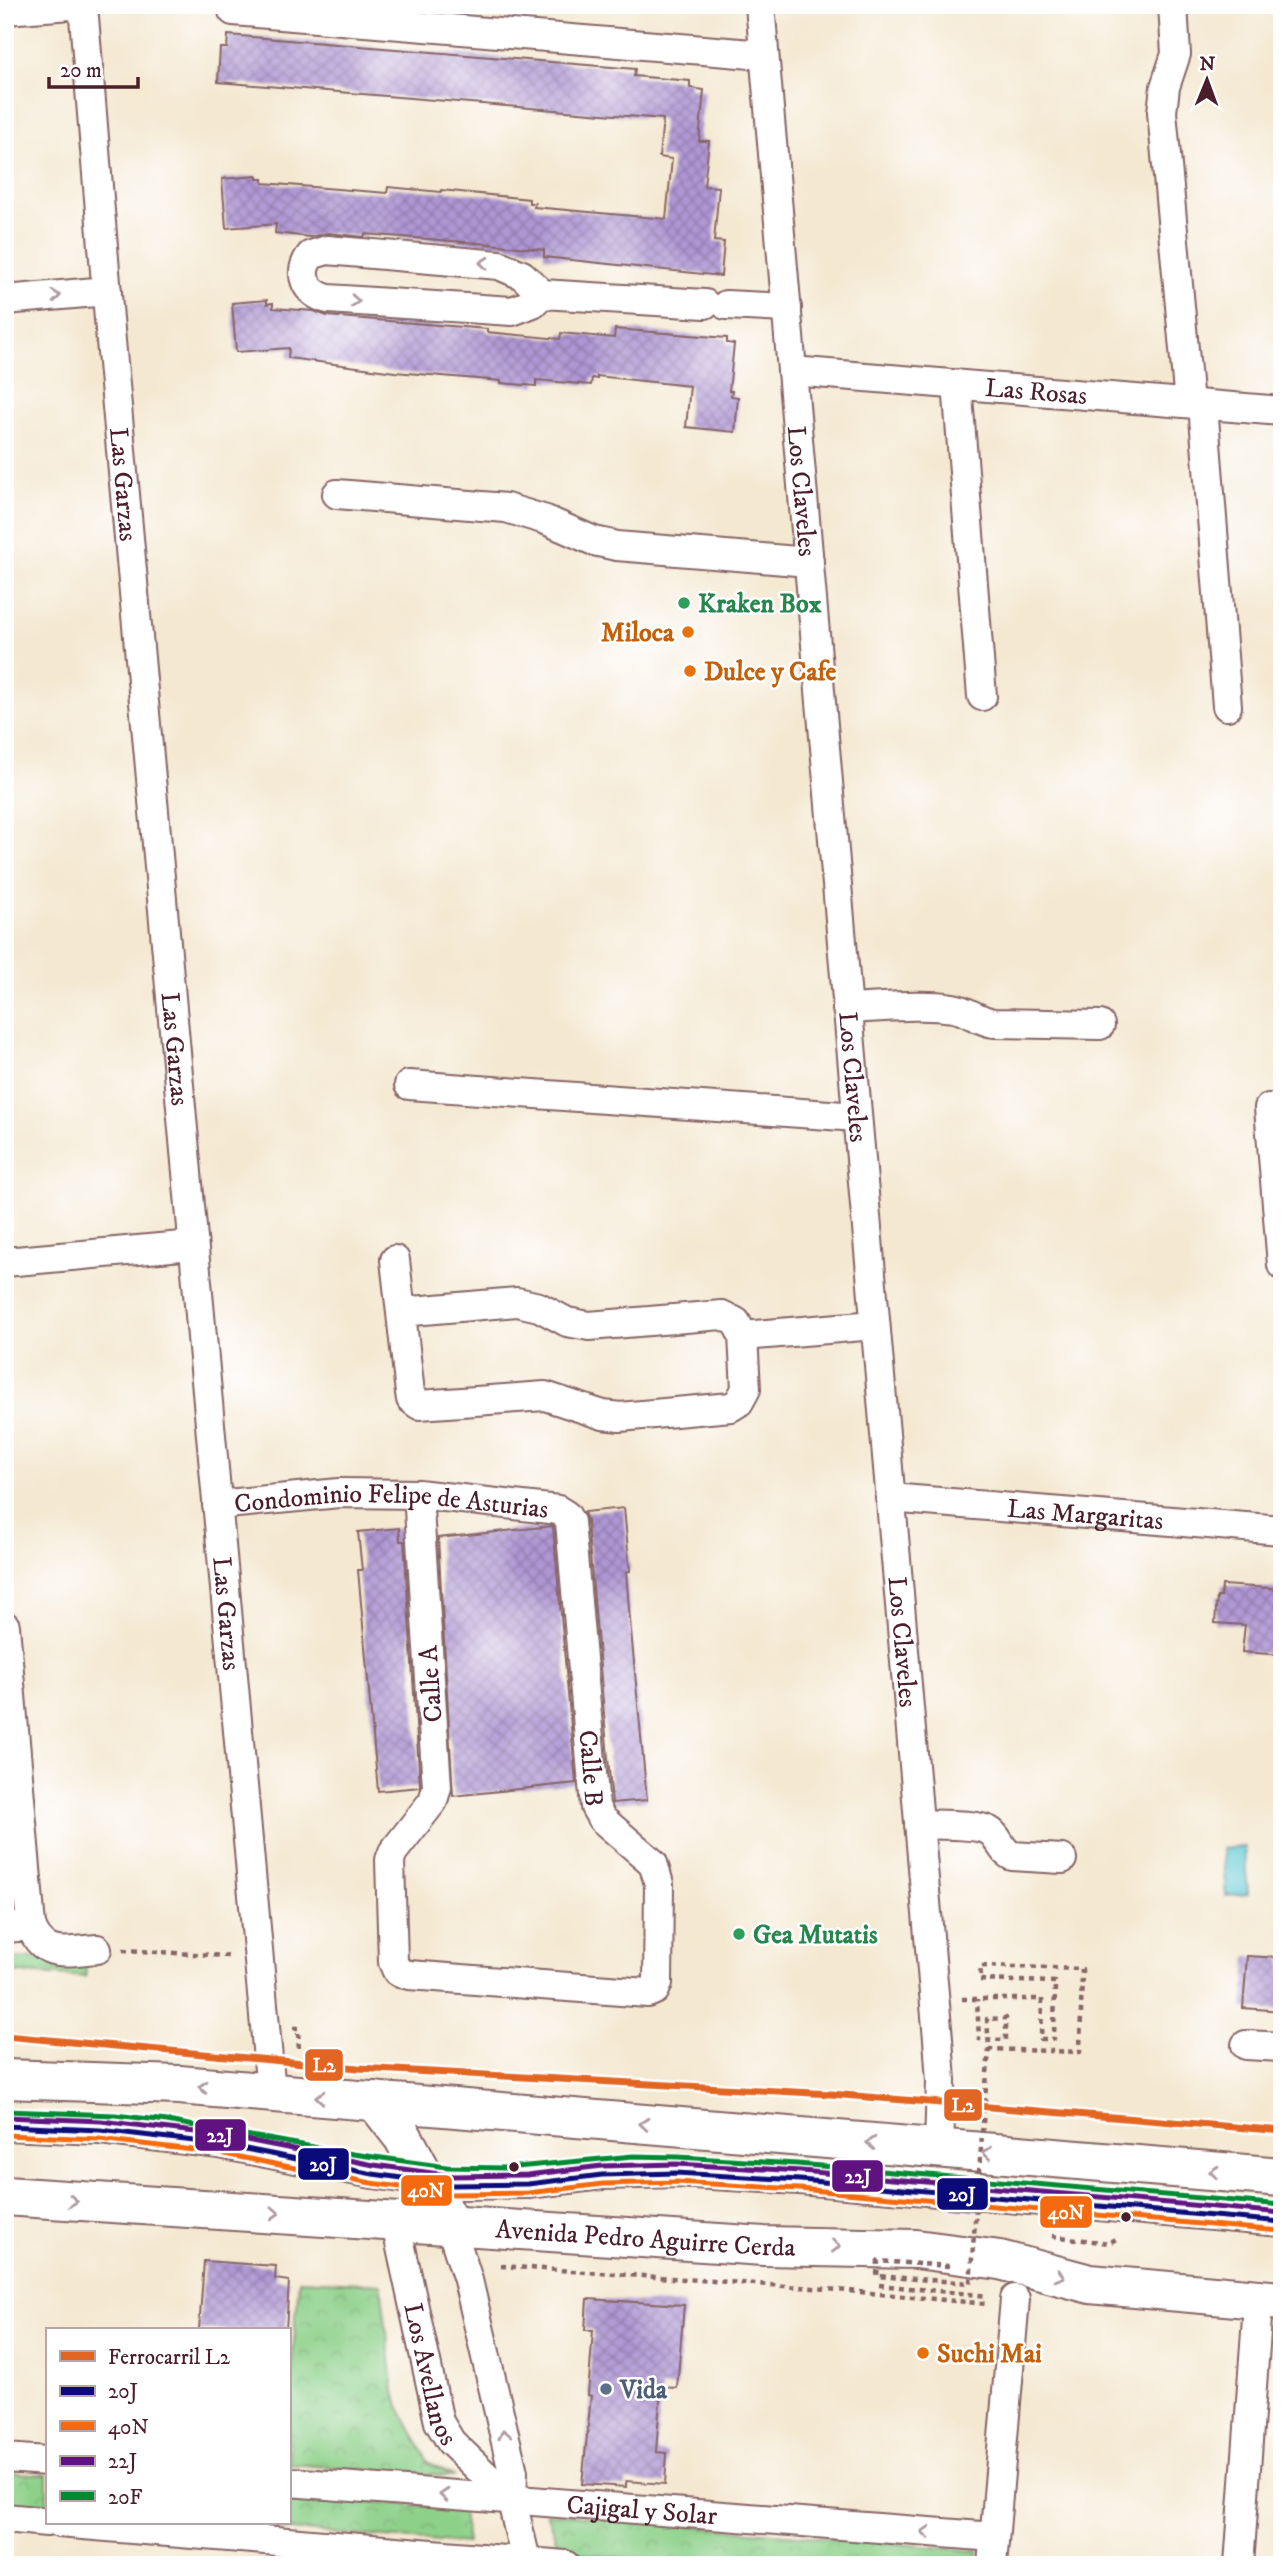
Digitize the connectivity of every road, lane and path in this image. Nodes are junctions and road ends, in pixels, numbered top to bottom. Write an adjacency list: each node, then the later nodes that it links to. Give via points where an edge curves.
1 (71, 5): 5 (street)
2 (83, 5): 8 (street, Las Garzas)
3 (760, 5): 7 (street, Los Claveles)
4 (1173, 5): 14 (street, via 1176,54 1162,113)
5 (5, 10)
6 (233, 10): 7 (street)
7 (764, 55): 11 (street, Los Claveles)
8 (107, 291): 10 (street, one-way to 8); 25 (street, Las Garzas)
9 (542, 294): 9 (street, one-way to 9, via 522,275 499,265 327,250 311,254 303,271 311,291 328,299 512,311); 11 (street)
10 (5, 300)
11 (787, 308): 12 (street, Los Claveles)
12 (792, 370): 13 (street, Las Rosas); 17 (street, Los Claveles)
13 (957, 384): 14 (street, Las Rosas); 18 (street)
14 (1196, 404): 15 (street, Las Rosas); 19 (street)
15 (1282, 411)
16 (337, 494): 17 (street, via 506,508 617,546)
17 (809, 562): 20 (street, Los Claveles)
18 (982, 696)
19 (1227, 706)
20 (847, 1009): 21 (street, via 945,1007 994,1023); 24 (street, Los Claveles)
21 (1100, 1026)
22 (409, 1085): 24 (street)
23 (1269, 1108): 28 (street)
24 (857, 1117): 30 (street, Los Claveles)
25 (193, 1245): 27 (street); 34 (street, Las Garzas)
26 (395, 1260): 29 (street)
27 (5, 1262)
28 (1282, 1265)
29 (401, 1312): 31 (street, via 517,1302 589,1326 722,1315 736,1322); 31 (street, via 410,1394 419,1405 545,1396 620,1417 731,1407 746,1389)
30 (875, 1325): 31 (street); 33 (street, Los Claveles)
31 (743, 1336)
32 (418, 1494): 34 (street, Condominio Felipe de Asturias, via 340,1493); 35 (street, Condominio Felipe de Asturias, via 558,1510); 43 (street, Calle A, via 437,1787 433,1801 390,1860 397,1971)
33 (890, 1498): 36 (street, Las Margaritas); 38 (street, Los Claveles)
34 (217, 1505): 50 (street, Las Garzas)
35 (566, 1515): 43 (street, Calle B, via 596,1807 602,1819 653,1864 659,1884 658,1983)
36 (1282, 1530)
37 (5, 1626): 40 (street)
38 (919, 1824): 39 (street, via 983,1828 1012,1856); 54 (street, Los Claveles, via 941,2081)
39 (1062, 1859)
40 (18, 1927): 41 (street, via 50,1951)
41 (97, 1950): 42 (path)
42 (227, 1954)
43 (648, 1993)
44 (958, 1999): 45 (path)
45 (977, 1999): 48 (path, via 979,2039 993,2039 1006,2039 1006,2018 987,2019 988,2029 988,2039); 48 (path, via 1042,1999 1041,2039 1054,2039 1055,1982 981,1980 981,1966 1082,1969 1080,2052)
46 (1246, 2045): 47 (street)
47 (1282, 2047)
48 (989, 2049): 63 (path, bridge, via 970,2283 877,2276 878,2262)
49 (5, 2079): 50 (highway, one-way to 49)
50 (271, 2092): 51 (highway, one-way to 50)
51 (375, 2101): 54 (highway, one-way to 51); 55 (highway)
52 (5, 2111): 55 (street, via 167,2120)
53 (5, 2126): 55 (street, via 100,2130)
54 (939, 2149): 56 (highway, one-way to 54)
55 (424, 2173): 58 (street, via 447,2167 506,2168 633,2155 690,2157); 60 (street, via 528,2184 676,2173 800,2180); 61 (highway)
56 (1282, 2177)
57 (5, 2196): 59 (highway, Avenida Pedro Aguirre Cerda, one-way to 59)
58 (1282, 2205)
59 (395, 2220): 61 (highway, Avenida Pedro Aguirre Cerda); 69 (street, Los Avellanos, via 439,2422 451,2442)
60 (1282, 2222)
61 (450, 2224): 62 (street, Los Avellanos); 65 (highway, Avenida Pedro Aguirre Cerda, one-way to 65, via 764,2246 930,2250 1000,2260 1090,2284)
62 (463, 2262): 64 (path); 69 (street, Los Avellanos, one-way to 62, via 513,2472)
63 (949, 2266)
64 (1014, 2302): 73 (street)
65 (1269, 2309): 76 (street)
66 (5, 2458): 67 (street)
67 (46, 2462)
68 (290, 2482): 69 (street, Cajigal y Solar, one-way to 68)
69 (513, 2501): 73 (street, Cajigal y Solar, one-way to 69); 74 (street, Los Avellanos)
70 (5, 2518): 71 (street)
71 (46, 2522)
72 (71, 2524): 74 (street)
73 (993, 2551)
74 (526, 2563): 75 (street)
75 (565, 2565)
76 (1239, 2565)

